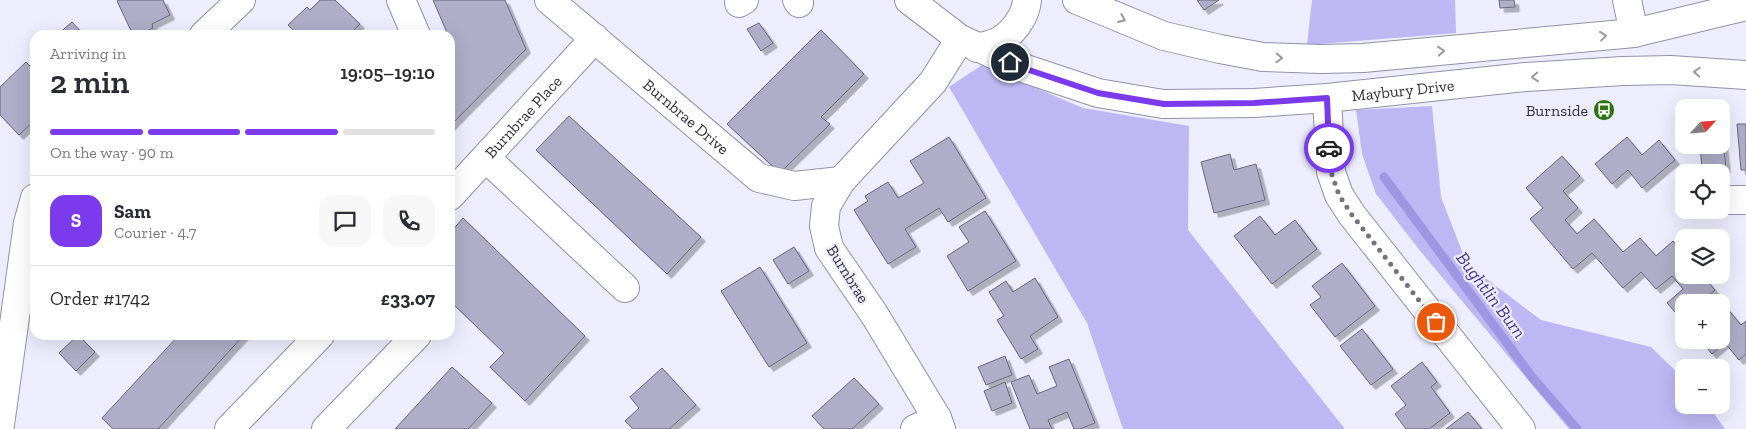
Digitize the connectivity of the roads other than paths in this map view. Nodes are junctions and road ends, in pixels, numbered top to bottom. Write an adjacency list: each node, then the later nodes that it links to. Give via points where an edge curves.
1 (400, 0): 11 (street)
2 (549, 0): 13 (street, Burnbrae Drive)
3 (909, 0): 9 (street, Maybury Drive)
4 (1027, 0): 9 (street, via 1018,25 1001,40)
5 (1077, 0): 12 (street, one-way to 12, via 1164,36 1263,57 1364,58)
6 (1627, 0): 12 (street)
7 (233, 3): 10 (street)
8 (1746, 6): 12 (street)
9 (954, 28): 15 (street, Maybury Drive, via 1026,69 1098,93 1164,104); 17 (street, Burnbrae, via 933,82)
10 (209, 30)
11 (414, 30)
12 (1634, 33)
13 (594, 38): 16 (street, Burnbrae Place); 17 (street, Burnbrae Drive, via 759,178 794,186)
14 (1746, 75): 15 (street, Maybury Drive, one-way to 15, via 1671,70 1623,71 1526,77)
15 (1327, 98): 27 (street, via 1331,172 1339,195)
16 (486, 158): 18 (street, Burnbrae Place); 20 (street)
17 (841, 181): 24 (street, Burnbrae, via 826,206 824,226 829,248 874,314)
18 (455, 191)
19 (30, 216): 23 (street)
20 (625, 288)
21 (315, 340): 25 (street)
22 (412, 340): 26 (street)
23 (0, 425)
24 (931, 425)
25 (228, 429)
26 (326, 429)
27 (1521, 429)

